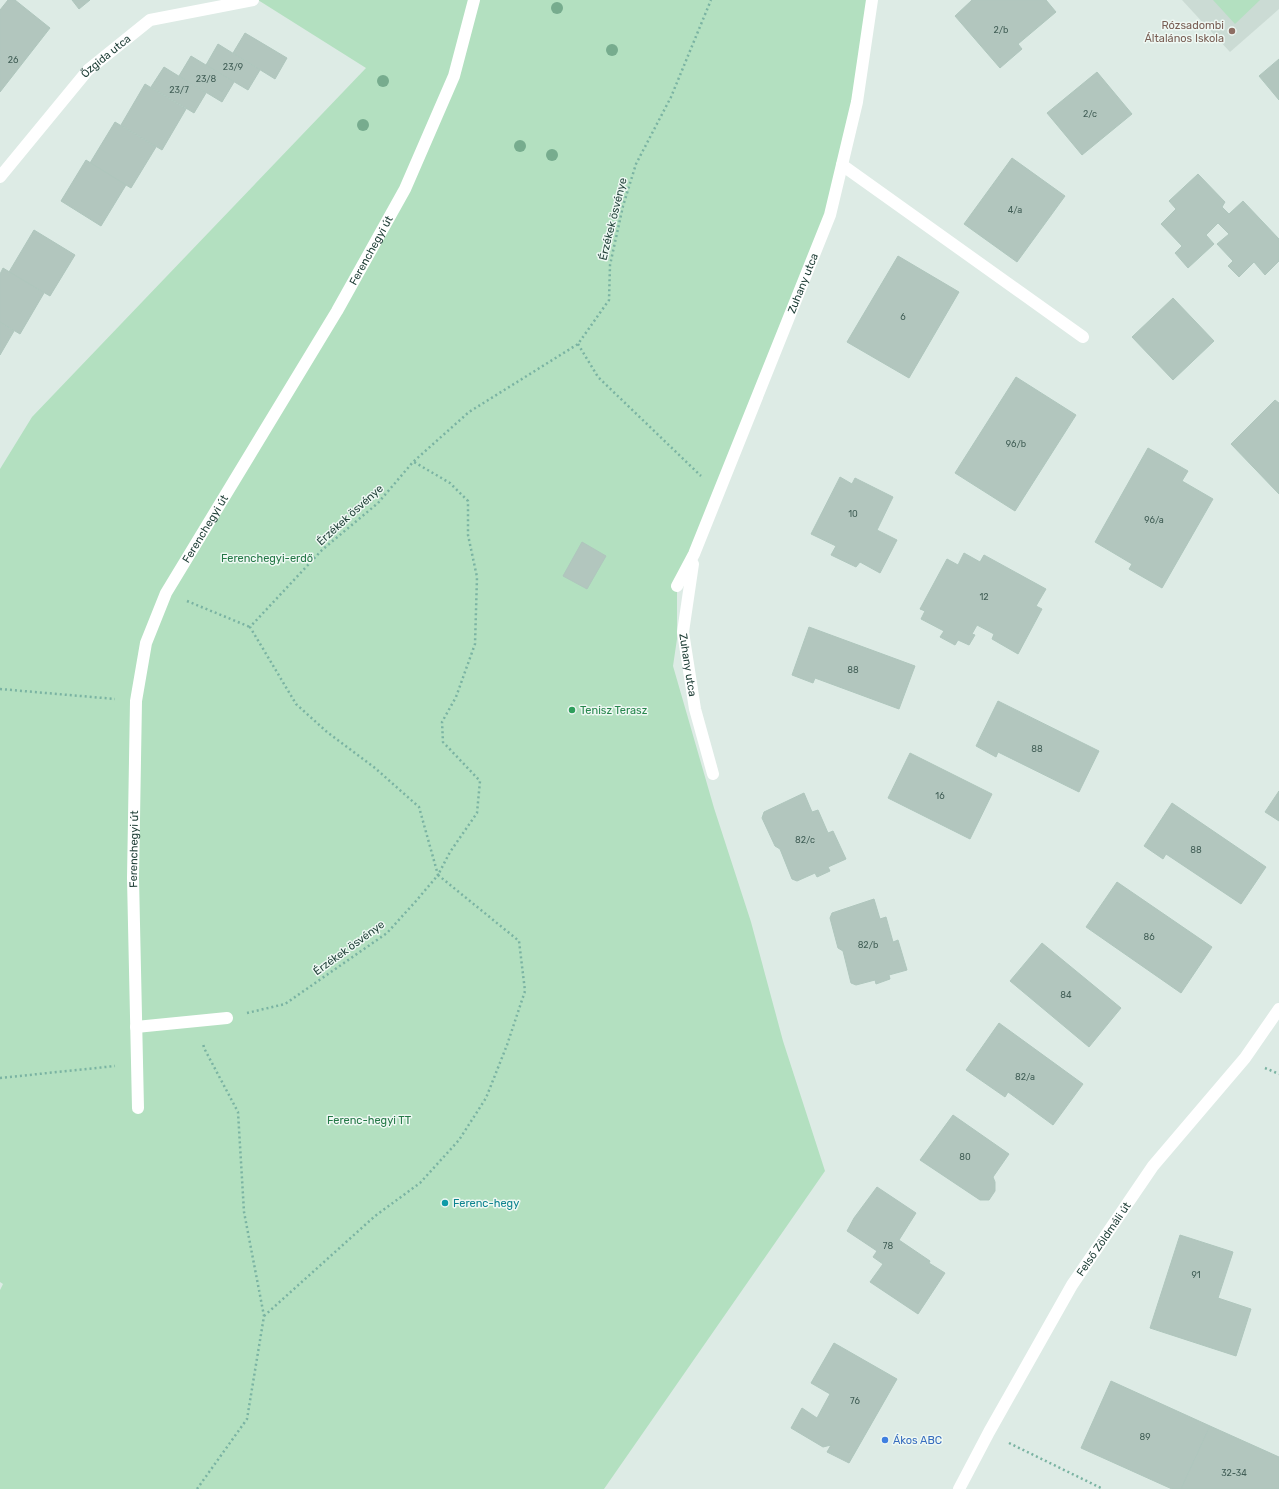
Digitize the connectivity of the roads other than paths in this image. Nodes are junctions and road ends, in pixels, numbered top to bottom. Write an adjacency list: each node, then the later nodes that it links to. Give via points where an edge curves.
1 (253, 0): 5 (street, Őzgida utca, via 150,20 88,70)
2 (474, 0): 12 (street, Ferenchegyi út, via 454,76 405,189 337,311 166,593 146,643 136,701 133,878)
3 (872, 0): 4 (street, Zuhany utca, via 857,102)
4 (842, 165): 6 (street); 7 (street, Zuhany utca, via 830,215)
5 (0, 177)
6 (1083, 337)
7 (694, 554): 8 (street, Zuhany utca); 9 (street, Zuhany utca, via 683,632 695,709)
8 (677, 586)
9 (713, 774)
10 (1279, 1009): 14 (street, Felső Zöldmáli út, via 1245,1058 1149,1172 1072,1285)
11 (228, 1018): 12 (street)
12 (136, 1027): 13 (street, Ferenchegyi út)
13 (138, 1108)
14 (959, 1489)

